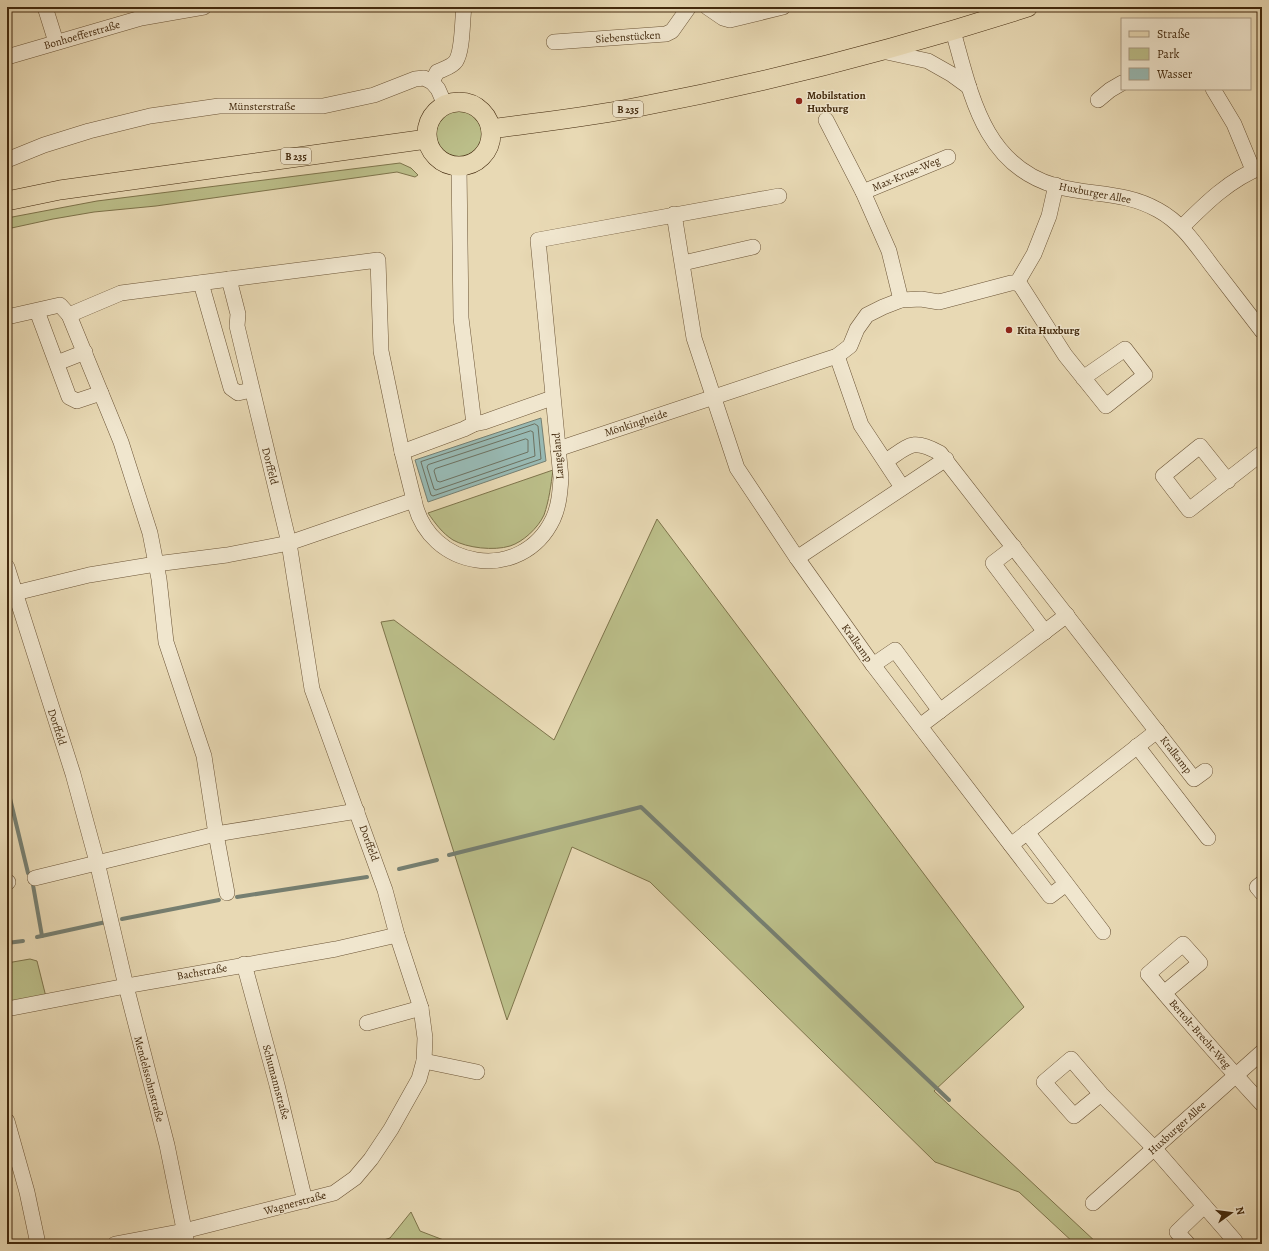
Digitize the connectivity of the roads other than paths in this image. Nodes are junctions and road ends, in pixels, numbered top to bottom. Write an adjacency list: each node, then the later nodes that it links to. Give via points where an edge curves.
1 (45, 7): 9 (street)
2 (204, 7): 9 (street, Bonhoefferstraße, via 141,18)
3 (464, 7): 13 (street, via 459,54 449,67 437,72)
4 (689, 7): 10 (street, Siebenstücken, via 672,31 666,34)
5 (707, 7): 6 (street, via 722,18 730,20)
6 (783, 7)
7 (1028, 7): 8 (main road, B 235)
8 (953, 31): 11 (main road, B 235); 15 (street, Huxburger Allee)
9 (56, 42): 12 (street, Bonhoefferstraße)
10 (554, 42)
11 (882, 51): 15 (street, via 928,61); 20 (main road, B 235, via 746,86 637,108)
12 (7, 57)
13 (432, 82): 18 (street); 23 (street, Münsterstraße, via 424,78 415,79 374,95 323,106 219,106 150,116 89,130)
14 (1121, 84): 17 (street)
15 (969, 88): 26 (street, Huxburger Allee, via 987,132 1002,153 1023,170)
16 (1214, 90): 25 (street)
17 (1098, 100)
18 (445, 105): 20 (main road, via 465,102 474,105 488,119); 21 (main road, via 434,113 428,125)
19 (826, 120): 27 (street, Max-Kruse-Weg)
20 (491, 129): 24 (main road, via 490,143 484,155 473,164)
21 (427, 139): 24 (main road, via 438,159); 29 (main road, B 235, via 60,190)
22 (948, 157): 27 (street, Max-Kruse-Weg)
23 (7, 160)
24 (459, 167): 52 (street, via 461,318)
25 (1258, 169): 31 (street, via 1214,196)
26 (1056, 186): 31 (street, Huxburger Allee, via 1128,197 1159,210); 36 (street, via 1049,216 1034,254)
27 (863, 192): 37 (street, Max-Kruse-Weg, via 889,251)
28 (779, 196): 30 (street)
29 (7, 201)
30 (674, 214): 33 (street); 50 (street, Langeland, via 538,240)
31 (1182, 227): 42 (street, Huxburger Allee)
32 (753, 247): 33 (street)
33 (683, 263): 51 (street, via 694,338)
34 (229, 279): 35 (street); 41 (street, Dorffeld, via 238,314); 54 (street, Langeland, via 378,260 381,351)
35 (201, 283): 39 (street, via 121,293); 43 (street)
36 (1018, 283): 37 (street, via 939,302); 47 (street)
37 (901, 300): 45 (street, via 867,315 857,329 850,346)
38 (37, 311): 39 (street, via 60,306); 40 (street); 46 (street)
39 (69, 315): 44 (street)
40 (7, 317)
41 (237, 326): 43 (street); 48 (street, Dorffeld)
42 (1262, 331)
43 (215, 332): 48 (street, via 231,388 238,393)
44 (84, 352): 46 (street); 49 (street)
45 (836, 356): 51 (street, Mönkingheide); 57 (street, via 861,425)
46 (56, 364): 49 (street, via 69,397 77,401)
47 (1083, 378)
48 (251, 390): 61 (street, Dorffeld)
49 (101, 393): 64 (street, via 121,442 150,533)
50 (552, 398): 52 (street); 53 (street, Langeland)
51 (715, 398): 53 (street, Mönkingheide); 63 (street, Kralkamp, via 737,468)
52 (474, 424): 54 (street)
53 (558, 449): 60 (street, Langeland, via 560,496 553,520 536,542 511,557 475,560 444,548 423,526 417,515)
54 (402, 452): 60 (street, Langeland)
55 (1262, 453): 58 (street)
56 (946, 459): 57 (street, Kralkamp, via 940,453 917,443); 59 (street); 62 (street, Kralkamp)
57 (886, 461): 59 (street)
58 (1228, 481)
59 (902, 488): 63 (street)
60 (414, 500): 61 (street)
61 (289, 543): 64 (street, via 227,555); 75 (street, Dorffeld, via 312,689)
62 (1014, 547): 67 (street, Kralkamp); 68 (street, via 993,563)
63 (797, 558): 69 (street, Kralkamp)
64 (156, 564): 66 (street, via 89,575); 77 (street, via 166,642 204,756)
65 (7, 567): 66 (street, Dorffeld)
66 (11, 594): 80 (street, Dorffeld, via 73,774)
67 (1067, 615): 68 (street); 72 (street, Kralkamp)
68 (1044, 632): 70 (street)
69 (873, 666): 70 (street, via 895,650); 71 (street, Kralkamp)
70 (940, 710): 71 (street)
71 (920, 726): 79 (street, Kralkamp)
72 (1157, 731): 73 (street, Kralkamp); 74 (street, Kralkamp, via 1200,775)
73 (1137, 746): 74 (street); 76 (street, Kralkamp)
74 (1174, 794): 78 (street)
75 (357, 811): 77 (street, Dorffeld); 81 (street, Dorffeld)
76 (1027, 832): 79 (street, Kralkamp); 84 (street)
77 (216, 834): 80 (street, Dorffeld); 85 (street)
78 (1208, 838)
79 (1011, 845): 84 (street, Kralkamp, via 1050,896)
80 (97, 862): 82 (street, Dorffeld); 87 (street, Dorffeld)
81 (380, 876): 89 (street, Wagnerstraße)
82 (35, 878)
83 (1262, 883): 86 (street, via 1257,887)
84 (1066, 884): 88 (street)
85 (227, 893)
86 (1262, 893)
87 (110, 914): 91 (street, Mendelssohnstraße)
88 (1103, 932)
89 (397, 935): 90 (street, Bachstraße, via 336,949); 93 (street, Wagnerstraße)
90 (244, 964): 91 (street, Bachstraße); 104 (street, Schumannstraße)
91 (126, 986): 94 (street, Bachstraße); 107 (street, Mendelssohnstraße, via 167,1145)
92 (1164, 993): 99 (street, Bertolt-Brecht-Weg)
93 (421, 1008): 95 (street); 97 (street, Wagnerstraße, via 425,1038)
94 (7, 1010)
95 (367, 1023)
96 (1262, 1052): 99 (street, Huxburger Allee)
97 (424, 1061): 98 (street); 104 (street, Wagnerstraße, via 419,1079 391,1129 355,1178 334,1192)
98 (477, 1072)
99 (1236, 1076): 101 (street, Bertolt-Brecht-Weg); 103 (street, Huxburger Allee)
100 (1101, 1094): 103 (street)
101 (1262, 1104)
102 (7, 1121): 108 (street, via 27,1192)
103 (1154, 1148): 105 (street, Huxburger Allee); 106 (street)
104 (305, 1201): 107 (street, Wagnerstraße)
105 (1093, 1203)
106 (1204, 1206): 110 (street, via 1176,1232); 111 (street, via 1235,1241)
107 (185, 1238): 109 (street, Wagnerstraße)
108 (38, 1244)
109 (115, 1244)
110 (1188, 1244)
111 (1232, 1244)

